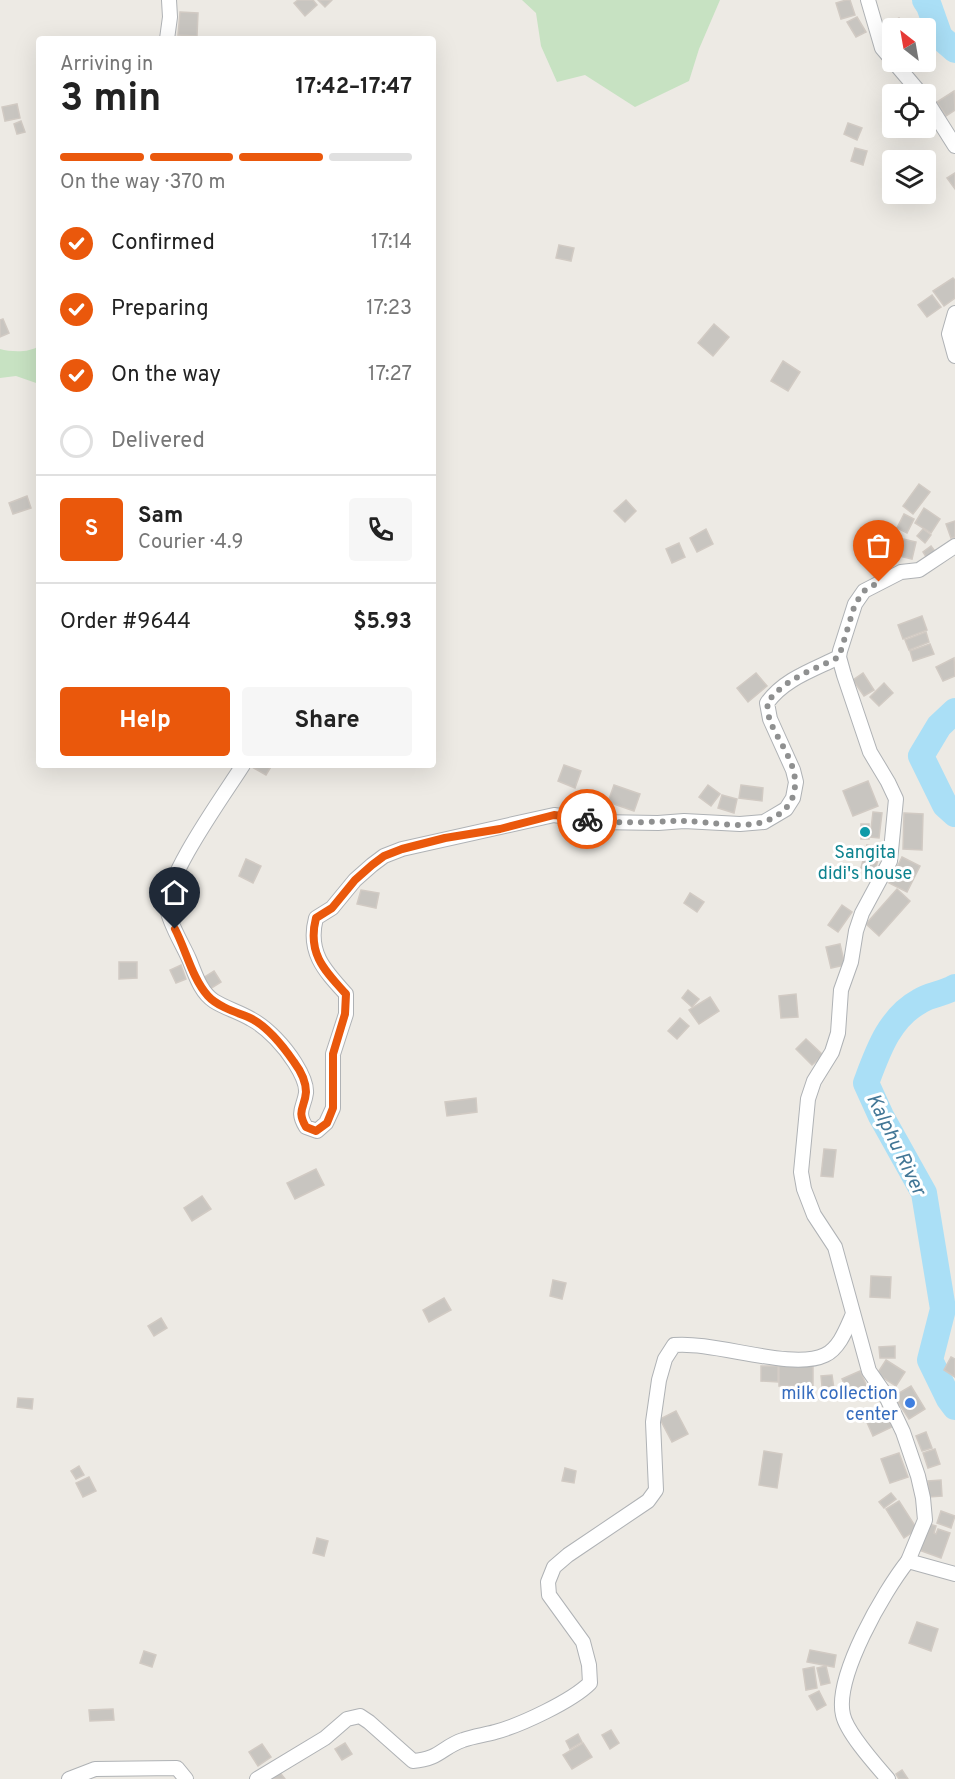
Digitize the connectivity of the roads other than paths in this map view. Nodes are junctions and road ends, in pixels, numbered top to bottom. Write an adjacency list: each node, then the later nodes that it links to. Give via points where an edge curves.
1 (169, 0): 3 (street)
2 (868, 0): 4 (street, via 882,48)
3 (167, 36)
4 (913, 84)
5 (936, 116): 6 (street)
6 (955, 146)
7 (955, 312): 8 (street, via 948,334)
8 (955, 356)
9 (955, 546): 10 (street, via 919,570 901,572 864,591 855,604)
10 (839, 657): 11 (street, via 785,684 767,703 795,782 793,798 786,809 764,822 599,822 554,815 402,849 384,856 355,880 332,908 316,918 314,928 313,946 319,960 346,994 345,1014 333,1054 333,1108 327,1123 316,1131 301,1120 306,1093 296,1064 263,1027 207,994 196,978 167,908 183,861); 12 (street, via 870,752 896,799 890,861 856,932 841,990 838,1033 832,1052 814,1081 804,1130 804,1189 814,1215 835,1247)
11 (241, 768)
12 (853, 1314): 13 (street, via 869,1371 903,1432 923,1498 925,1520); 17 (street, via 842,1338 826,1355 804,1360 674,1345 659,1380 653,1422 656,1490 648,1501 568,1555 554,1567 548,1582 549,1595 583,1642 590,1683 581,1692 515,1725 461,1740 429,1760 413,1761 360,1716 347,1719)
13 (908, 1561): 14 (street); 18 (street, via 868,1626 843,1691 843,1717)
14 (955, 1574)
15 (69, 1779): 16 (street, via 95,1769 157,1767 177,1768)
16 (186, 1779)
17 (257, 1779)
18 (888, 1779)

